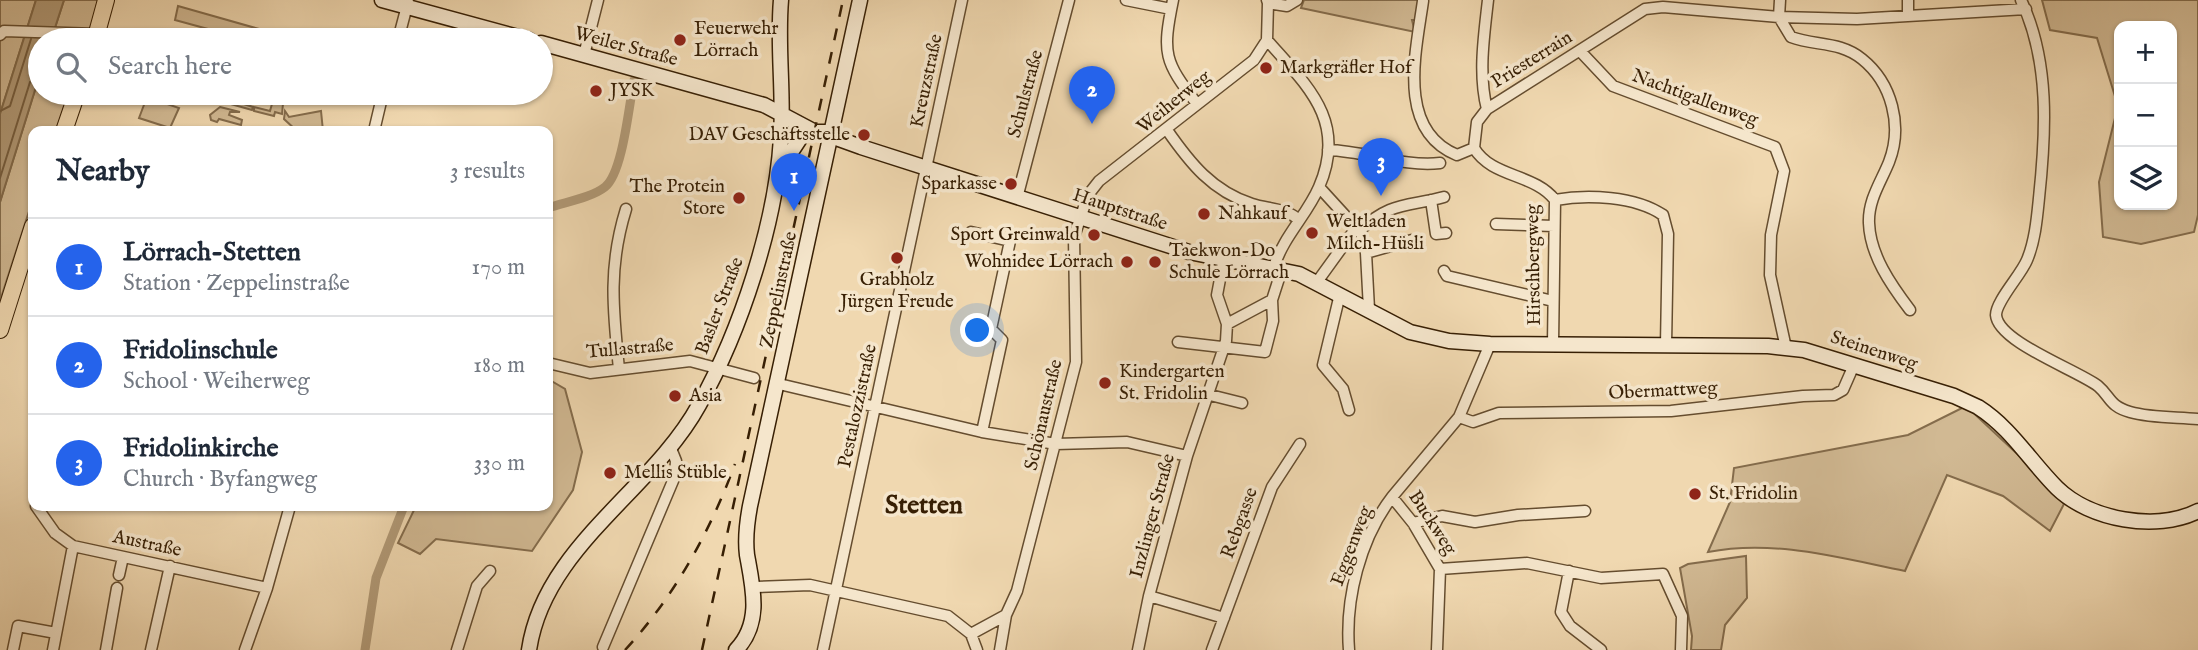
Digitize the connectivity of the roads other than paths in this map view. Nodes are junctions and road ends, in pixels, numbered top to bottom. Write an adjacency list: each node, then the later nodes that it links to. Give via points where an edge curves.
1 (106, 0): 21 (main road)
2 (382, 0): 15 (street)
3 (598, 0): 29 (street)
4 (781, 0): 34 (street, Basler Straße)
5 (860, 0): 39 (street, Zeppelinstraße)
6 (962, 0): 43 (street, Kreuzstraße)
7 (1069, 0): 47 (street, Schulstraße)
8 (1126, 0): 17 (street)
9 (1297, 0): 14 (street, via 1287,6)
10 (1488, 0): 33 (street, via 1483,52)
11 (1780, 0): 20 (street)
12 (1908, 0): 19 (street)
13 (1423, 1): 40 (street, via 1416,108 1432,137 1457,155)
14 (1271, 3): 26 (street)
15 (407, 4): 22 (street); 23 (street)
16 (1663, 4): 20 (street, Priesterrain); 28 (street, Priesterrain, via 1645,9)
17 (1172, 5): 30 (street, via 1168,60)
18 (2023, 5): 19 (street, Priesterrain); 89 (street, via 2035,32 2046,131 2028,259 1999,304 1999,325 2100,388 2110,404 2129,412)
19 (1908, 15): 20 (street, Priesterrain)
20 (1779, 17): 69 (street, via 1791,37 1827,43 1862,59 1886,88 1895,114 1894,142 1869,221 1881,265)
21 (98, 28)
22 (401, 28)
23 (488, 28)
24 (5, 34): 25 (street)
25 (28, 34)
26 (1267, 40): 30 (street, Weiherweg, via 1254,60); 41 (street, via 1321,105)
27 (553, 46): 29 (street, Weiler Straße)
28 (1580, 51): 33 (street, Priesterrain); 77 (street, Nachtigallenweg, via 1613,86 1775,147 1784,171 1770,275)
29 (584, 55): 34 (street, Weiler Straße)
30 (1198, 104): 38 (street, Weiherweg)
31 (73, 105): 35 (main road)
32 (380, 105): 36 (street)
33 (1486, 109): 40 (street, Priesterrain, via 1477,122)
34 (782, 113): 37 (street, Hauptstraße); 44 (street, Basler Straße)
35 (66, 126)
36 (375, 126)
37 (810, 130): 39 (street, Hauptstraße); 44 (street)
38 (1167, 130): 51 (street, Weiherweg, via 1092,187); 52 (street, via 1221,191 1290,212)
39 (829, 132): 43 (street, Hauptstraße); 83 (street, Zeppelinstraße)
40 (1475, 148): 49 (street, Hirschbergweg, via 1485,162 1539,184)
41 (1328, 150): 42 (street, via 1411,164); 45 (street)
42 (1440, 163)
43 (927, 168): 47 (street, Hauptstraße); 86 (street, Pestalozzistraße)
44 (777, 173): 81 (street, Basler Straße, via 757,264)
45 (1319, 187): 52 (street); 55 (street)
46 (1444, 197): 48 (street)
47 (1017, 198): 51 (street, Hauptstraße)
48 (1431, 201): 55 (street, via 1400,204); 57 (street, via 1436,234)
49 (1555, 201): 54 (street, Hirschbergweg); 75 (street, via 1591,198 1633,203 1663,215 1668,234)
50 (626, 209): 80 (street, via 611,278)
51 (1080, 217): 61 (street, Hauptstraße, via 1189,252); 91 (street, Schönaustraße, via 1072,254 1076,362)
52 (1298, 219): 62 (street)
53 (1496, 224): 54 (street)
54 (1554, 226): 67 (street, Hirschbergweg)
55 (1357, 230): 60 (street); 64 (street)
56 (971, 232): 90 (street, via 1010,241 991,329 1002,340)
57 (1446, 233)
58 (1412, 240): 60 (street)
59 (28, 242): 71 (main road)
60 (1366, 253): 68 (street)
61 (1224, 258): 62 (street, Hauptstraße); 70 (street, Inzlinger Straße, via 1217,295)
62 (1278, 268): 64 (street, Hauptstraße); 66 (street)
63 (1444, 271): 67 (street, via 1447,276)
64 (1317, 282): 65 (street, Hauptstraße)
65 (1340, 294): 68 (street, Hauptstraße); 87 (street, via 1323,365 1343,389)
66 (1272, 300): 70 (street); 76 (street, via 1273,321 1265,352)
67 (1553, 301): 74 (street, Hirschbergweg)
68 (1368, 309): 73 (street, Hauptstraße, via 1427,337)
69 (1910, 310)
70 (1227, 324): 76 (street, Inzlinger Straße)
71 (0, 330)
72 (1178, 342): 76 (street)
73 (1490, 344): 74 (street, Steinenweg); 88 (street, Buckweg)
74 (1553, 344): 75 (street, Steinenweg)
75 (1665, 345): 77 (street, Steinenweg)
76 (1224, 348): 84 (street, Inzlinger Straße)
77 (1786, 348): 79 (street, Steinenweg)
78 (553, 364): 80 (street, Tullastraße, via 590,373)
79 (1854, 365): 88 (street, Obermattweg, via 1843,390 1834,395 1671,411 1499,413 1474,422); 99 (street, Steinenweg, via 1978,407 2000,423 2059,490 2110,519 2148,522)
80 (619, 369): 81 (street, Tullastraße, via 690,361)
81 (717, 369): 82 (street, Tullastraße); 93 (street, Basler Straße)
82 (754, 378)
83 (779, 384): 86 (street); 109 (street, Zeppelinstraße, via 747,527 747,554)
84 (1210, 395): 85 (street); 94 (street, Inzlinger Straße)
85 (1241, 402)
86 (877, 406): 90 (street); 111 (street, Pestalozzistraße)
87 (1349, 410)
88 (1459, 417): 95 (street, Buckweg)
89 (2198, 419)
90 (982, 432): 91 (street)
91 (1056, 444): 94 (street, via 1127,442); 113 (street, Schönaustraße, via 1017,592)
92 (1300, 444): 114 (street, Rebgasse, via 1272,486)
93 (670, 446): 117 (street, via 677,461 675,476); 124 (street, Basler Straße, via 556,579)
94 (1187, 456): 112 (street, Inzlinger Straße)
95 (1392, 497): 100 (street, Buckweg); 131 (street, Eggenweg, via 1355,575 1347,622)
96 (40, 511): 101 (street, via 55,533)
97 (289, 511): 110 (street)
98 (1585, 511): 100 (street, via 1475,522 1442,516)
99 (2198, 511)
100 (1413, 523): 104 (street, Buckweg)
101 (73, 546): 102 (street, Austraße); 115 (street)
102 (124, 557): 103 (street, Austraße); 107 (street)
103 (170, 566): 110 (street, Austraße); 121 (street)
104 (1440, 569): 106 (street, Buckweg, via 1527,563); 132 (street)
105 (490, 571): 123 (street, via 477,586)
106 (1569, 571): 133 (street, via 1560,612); 134 (street, Buckweg, via 1601,578 1663,574 1682,616)
107 (119, 575)
108 (117, 587): 120 (street)
109 (755, 587): 111 (street, via 792,584); 125 (street, Zeppelinstraße, via 752,620)
110 (267, 588): 122 (street)
111 (835, 590): 116 (street, via 948,617); 126 (street, Pestalozzistraße)
112 (1149, 596): 114 (street); 129 (street, Inzlinger Straße)
113 (1006, 615): 116 (street); 128 (street, Schönaustraße)
114 (1224, 618): 130 (street, Rebgasse)
115 (56, 633): 118 (street, via 18,626); 119 (street)
116 (971, 634): 127 (street)
117 (603, 646)
118 (13, 650)
119 (53, 650)
120 (106, 650)
121 (151, 650)
122 (245, 650)
123 (457, 650)
124 (528, 650)
125 (736, 650)
126 (823, 650)
127 (977, 650)
128 (1000, 650)
129 (1139, 650)
130 (1212, 650)
131 (1349, 650)
132 (1437, 650)
133 (1601, 650)
134 (1681, 650)

